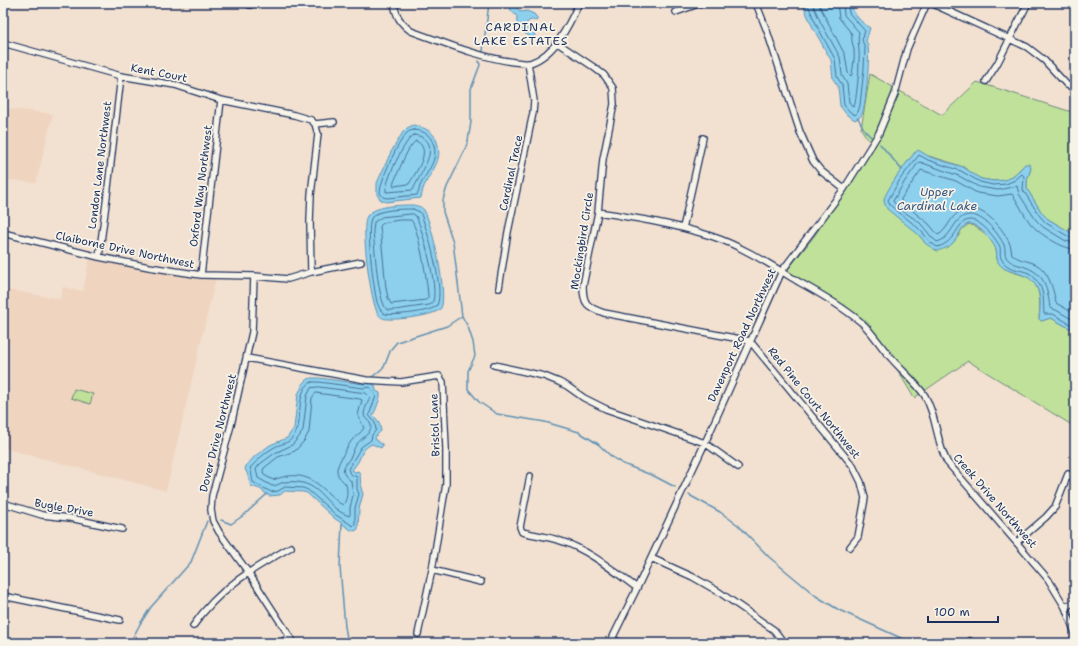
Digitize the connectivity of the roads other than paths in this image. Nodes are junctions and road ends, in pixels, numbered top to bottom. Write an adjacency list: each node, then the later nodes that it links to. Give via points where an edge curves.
1 (244, 3): 2 (street)
2 (255, 3)
3 (394, 3): 14 (street, via 403,25 412,31 483,56)
4 (579, 3): 12 (street, via 569,25)
5 (701, 3): 10 (street)
6 (756, 3): 22 (street, via 800,132 813,161 821,171)
7 (928, 3): 22 (street, Davenport Road Northwest, via 907,49 899,84 888,112 874,142)
8 (931, 3): 11 (street)
9 (1028, 3): 11 (street)
10 (676, 12)
11 (1010, 38): 16 (street); 17 (street, via 1044,60 1067,85)
12 (556, 42): 14 (street, via 546,54); 23 (street, Mockingbird Circle, via 604,75 614,88 614,104 603,159)
13 (3, 44): 15 (street, Kent Court)
14 (528, 63): 32 (street, Cardinal Trace, via 534,101 533,113)
15 (121, 76): 18 (street, Kent Court, via 175,84); 26 (street, London Lane Northwest)
16 (986, 81)
17 (1075, 88)
18 (221, 100): 20 (street, Kent Court, via 294,115 311,120); 30 (street, Oxford Way Northwest)
19 (334, 122): 20 (street)
20 (315, 124): 29 (street, via 318,134 311,195)
21 (703, 138): 24 (street)
22 (844, 189): 28 (street, Davenport Road Northwest)
23 (598, 212): 24 (street, Creek Drive Northwest); 33 (street, Mockingbird Circle, via 583,286 583,298 591,308 637,320)
24 (683, 228): 28 (street, Creek Drive Northwest, via 724,241)
25 (3, 233): 26 (street, Claiborne Drive Northwest)
26 (98, 257): 30 (street, Claiborne Drive Northwest)
27 (361, 262): 29 (street, Claiborne Drive Northwest)
28 (782, 271): 33 (street, Davenport Road Northwest); 42 (street, Creek Drive Northwest, via 834,302 863,324 912,380 932,410 946,462)
29 (311, 272): 31 (street, Claiborne Drive Northwest, via 288,279)
30 (201, 275): 31 (street, Claiborne Drive Northwest)
31 (254, 276): 34 (street, Dover Drive Northwest, via 252,332)
32 (499, 288)
33 (750, 341): 36 (street, Davenport Road Northwest); 44 (street, Red Pine Court Northwest, via 853,466 862,482 866,498 863,515 858,537)
34 (247, 358): 46 (street, Bristol Lane, via 375,381 400,382 439,376 444,384 446,484); 47 (street, Dover Drive Northwest, via 212,496 211,510 219,532)
35 (494, 365): 36 (street, via 544,376 606,409)
36 (704, 443): 37 (street); 45 (street, Davenport Road Northwest)
37 (738, 467)
38 (530, 476): 49 (street, via 520,527 522,532 561,541 580,549)
39 (1075, 479): 42 (street, via 1068,474 1055,507)
40 (3, 503): 41 (street, Bugle Drive, via 42,515)
41 (122, 529)
42 (1017, 542): 52 (street, Creek Drive Northwest, via 1048,579)
43 (291, 547): 47 (street)
44 (850, 547)
45 (651, 558): 49 (street, Davenport Road Northwest); 62 (street, via 719,592 774,630)
46 (432, 570): 48 (street); 56 (street)
47 (248, 572): 54 (street, via 219,594); 57 (street, Dover Drive Northwest)
48 (481, 582)
49 (637, 588): 58 (street, Davenport Road Northwest)
50 (3, 596): 53 (street)
51 (1075, 602): 52 (street)
52 (1065, 607): 55 (street, Creek Drive Northwest)
53 (120, 620)
54 (192, 626)
55 (1075, 632)
56 (418, 634)
57 (290, 637): 59 (street); 60 (street, Dover Drive Northwest)
58 (611, 641): 61 (street)
59 (280, 643)
60 (294, 643)
61 (621, 643)
62 (784, 643)

